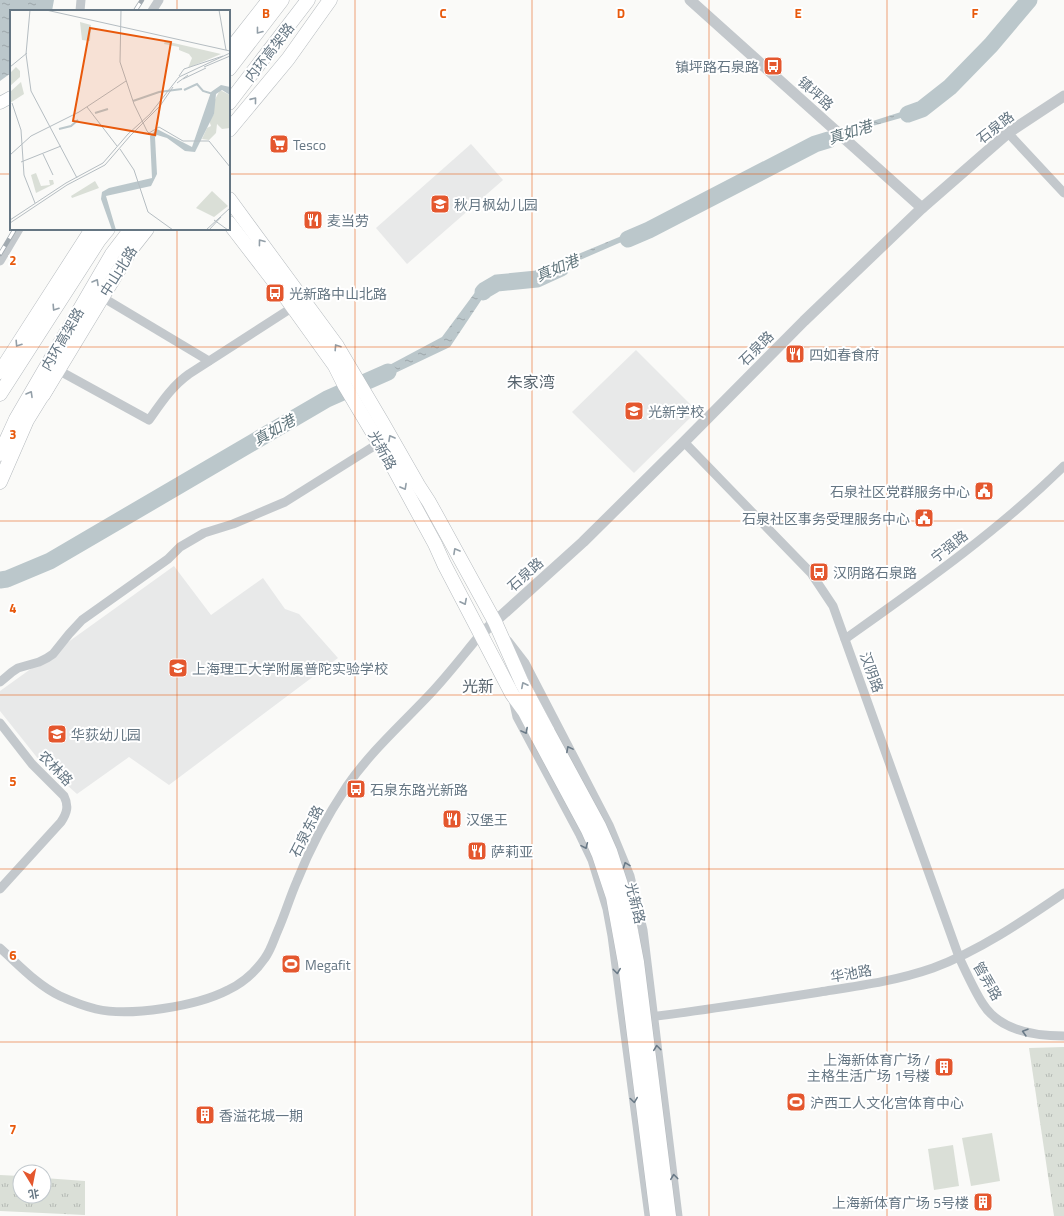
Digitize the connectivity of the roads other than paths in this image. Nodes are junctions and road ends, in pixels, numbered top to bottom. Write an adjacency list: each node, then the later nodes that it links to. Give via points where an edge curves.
1 (82, 0): 8 (street)
2 (159, 0): 9 (street)
3 (269, 0): 10 (main road)
4 (282, 0): 11 (main road, 内环高架路, one-way to 11)
5 (308, 0): 14 (main road, 内环高架路)
6 (330, 0): 16 (main road, one-way to 6, via 288,59)
7 (690, 0): 20 (street, 镇坪路)
8 (80, 10)
9 (153, 10)
10 (230, 50)
11 (230, 68)
12 (1064, 96): 17 (street, 石泉路)
13 (10, 98): 15 (main road)
14 (230, 102)
15 (0, 103)
16 (230, 129)
17 (1008, 133): 18 (street); 20 (street, 石泉路)
18 (1064, 193)
19 (230, 200): 33 (main road, 光新路, one-way to 19, via 337,346)
20 (922, 208): 37 (street, 石泉路, via 804,321)
21 (230, 224): 29 (main road, 光新路)
22 (18, 230): 27 (street)
23 (91, 230): 32 (main road, one-way to 32)
24 (107, 230): 35 (main road, 内环高架路, one-way to 35)
25 (131, 230): 39 (main road, 内环高架路, one-way to 25, via 16,419 100,274)
26 (146, 230): 28 (main road, 中山北路)
27 (0, 261)
28 (102, 297): 30 (street); 31 (main road, 中山北路)
29 (293, 307): 30 (street); 33 (main road, 光新路, via 335,366)
30 (209, 361): 31 (street, via 179,381 149,420)
31 (58, 370): 34 (main road, 中山北路)
32 (0, 372)
33 (352, 383): 36 (main road, 光新路)
34 (48, 386): 41 (main road, 中山北路); 41 (main road, via 27,420)
35 (0, 394)
36 (377, 426): 38 (main road, 光新路); 42 (main road, 光新路, one-way to 36, via 429,502)
37 (684, 442): 42 (street, 石泉路, via 583,542); 44 (street, 汉阴路, via 811,573 833,606)
38 (379, 443): 43 (main road, 光新路, one-way to 43, via 435,544); 45 (street, via 285,502 204,533 180,547 168,559 82,620 53,654 39,662 18,668)
39 (0, 454)
40 (1064, 466): 44 (street, 宁强路, via 1017,510 939,572)
41 (0, 483)
42 (495, 622): 43 (street, 石泉路); 48 (main road, 光新路, one-way to 42); 53 (street, 光新路, one-way to 42, via 643,930 630,876 621,852 524,663)
43 (480, 635): 46 (main road, 光新路); 51 (street, 石泉东路, via 433,691 376,749 348,785 304,863 266,956 240,983 216,996 186,1004 118,1012 96,1009 58,995 45,987)
44 (845, 639): 52 (street, 汉阴路)
45 (0, 682)
46 (512, 694): 48 (main road, 光新路); 54 (street, 光新路, one-way to 54, via 517,717 592,860 612,936)
47 (0, 722): 49 (street, 农林路, via 32,764 64,796 68,808 61,822)
48 (543, 734): 57 (main road, 光新路, bridge, via 588,830 613,897 625,963); 58 (main road, 光新路, bridge, via 599,826 624,894 637,962)
49 (0, 889)
50 (1064, 893): 52 (street, 华池路, via 996,937)
51 (0, 948)
52 (958, 957): 53 (street, 华池路, via 918,973 874,983); 55 (street, 管弄路, one-way to 52, via 1033,1034 996,1019 983,1005)
53 (653, 1017): 54 (street, 华池路); 59 (street, 光新路, one-way to 53)
54 (623, 1021): 56 (street, 光新路, one-way to 56)
55 (1064, 1036)
56 (649, 1216)
57 (657, 1216)
58 (669, 1216)
59 (678, 1216)

